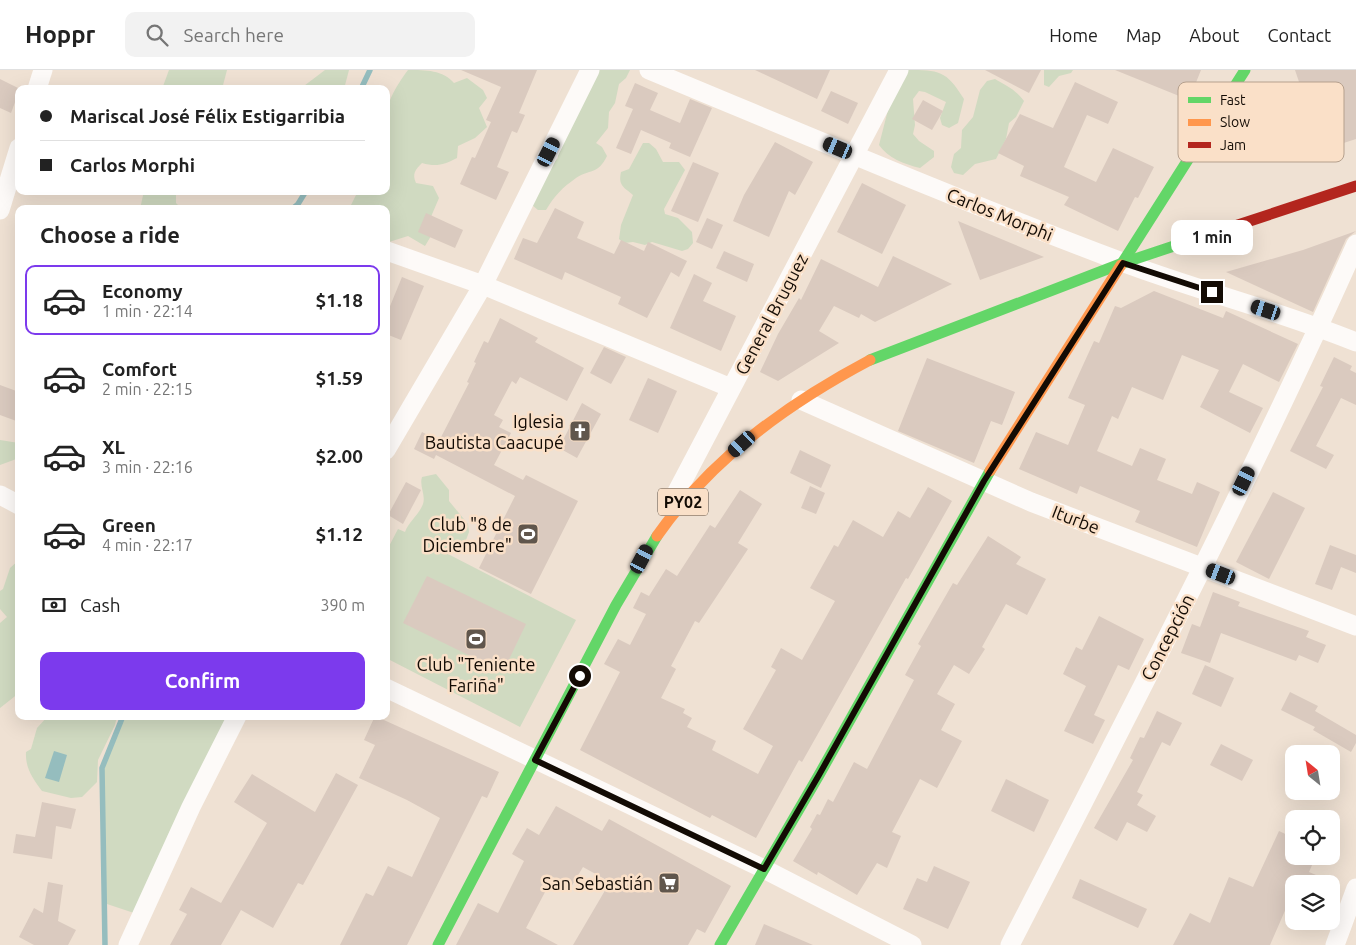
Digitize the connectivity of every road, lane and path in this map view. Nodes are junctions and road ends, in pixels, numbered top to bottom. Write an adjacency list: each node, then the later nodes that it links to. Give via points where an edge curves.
1 (43, 70): 8 (street)
2 (590, 70): 17 (street)
3 (649, 70): 6 (street, Carlos Morphi)
4 (899, 70): 9 (street, General Bruguez)
5 (1245, 70): 7 (main road)
6 (687, 77): 9 (street, Carlos Morphi)
7 (1237, 82)
8 (38, 85)
9 (855, 156): 16 (street, Carlos Morphi); 20 (street, General Bruguez)
10 (15, 161): 13 (street)
11 (1187, 162): 16 (main road)
12 (1356, 186): 16 (main road, PY02)
13 (0, 210)
14 (1356, 244): 18 (street, Concepción)
15 (390, 252): 17 (street)
16 (1123, 263): 18 (street, Carlos Morphi); 21 (main road, PY02, via 880,354 844,372); 23 (main road)
17 (483, 285): 20 (street); 22 (street)
18 (1319, 327): 19 (street, Carlos Morphi); 27 (street, Concepción)
19 (1356, 342)
20 (731, 388): 26 (street, General Bruguez)
21 (801, 400): 23 (street, Iturbe); 26 (main road, PY02, via 742,444 712,472 686,499)
22 (390, 443)
23 (984, 481): 27 (street, Iturbe, via 1030,502); 32 (main road)
24 (0, 495): 25 (street)
25 (15, 502)
26 (642, 559): 31 (main road, PY02)
27 (1203, 567): 28 (street, Iturbe); 38 (street, Concepción)
28 (1356, 626)
29 (390, 690): 31 (street)
30 (235, 720): 34 (street)
31 (535, 760): 32 (street); 35 (main road, PY02)
32 (764, 869): 36 (main road); 37 (street)
33 (1356, 888): 39 (street)
34 (128, 945)
35 (438, 945)
36 (720, 945)
37 (912, 945)
38 (1010, 945)
39 (1335, 945)

